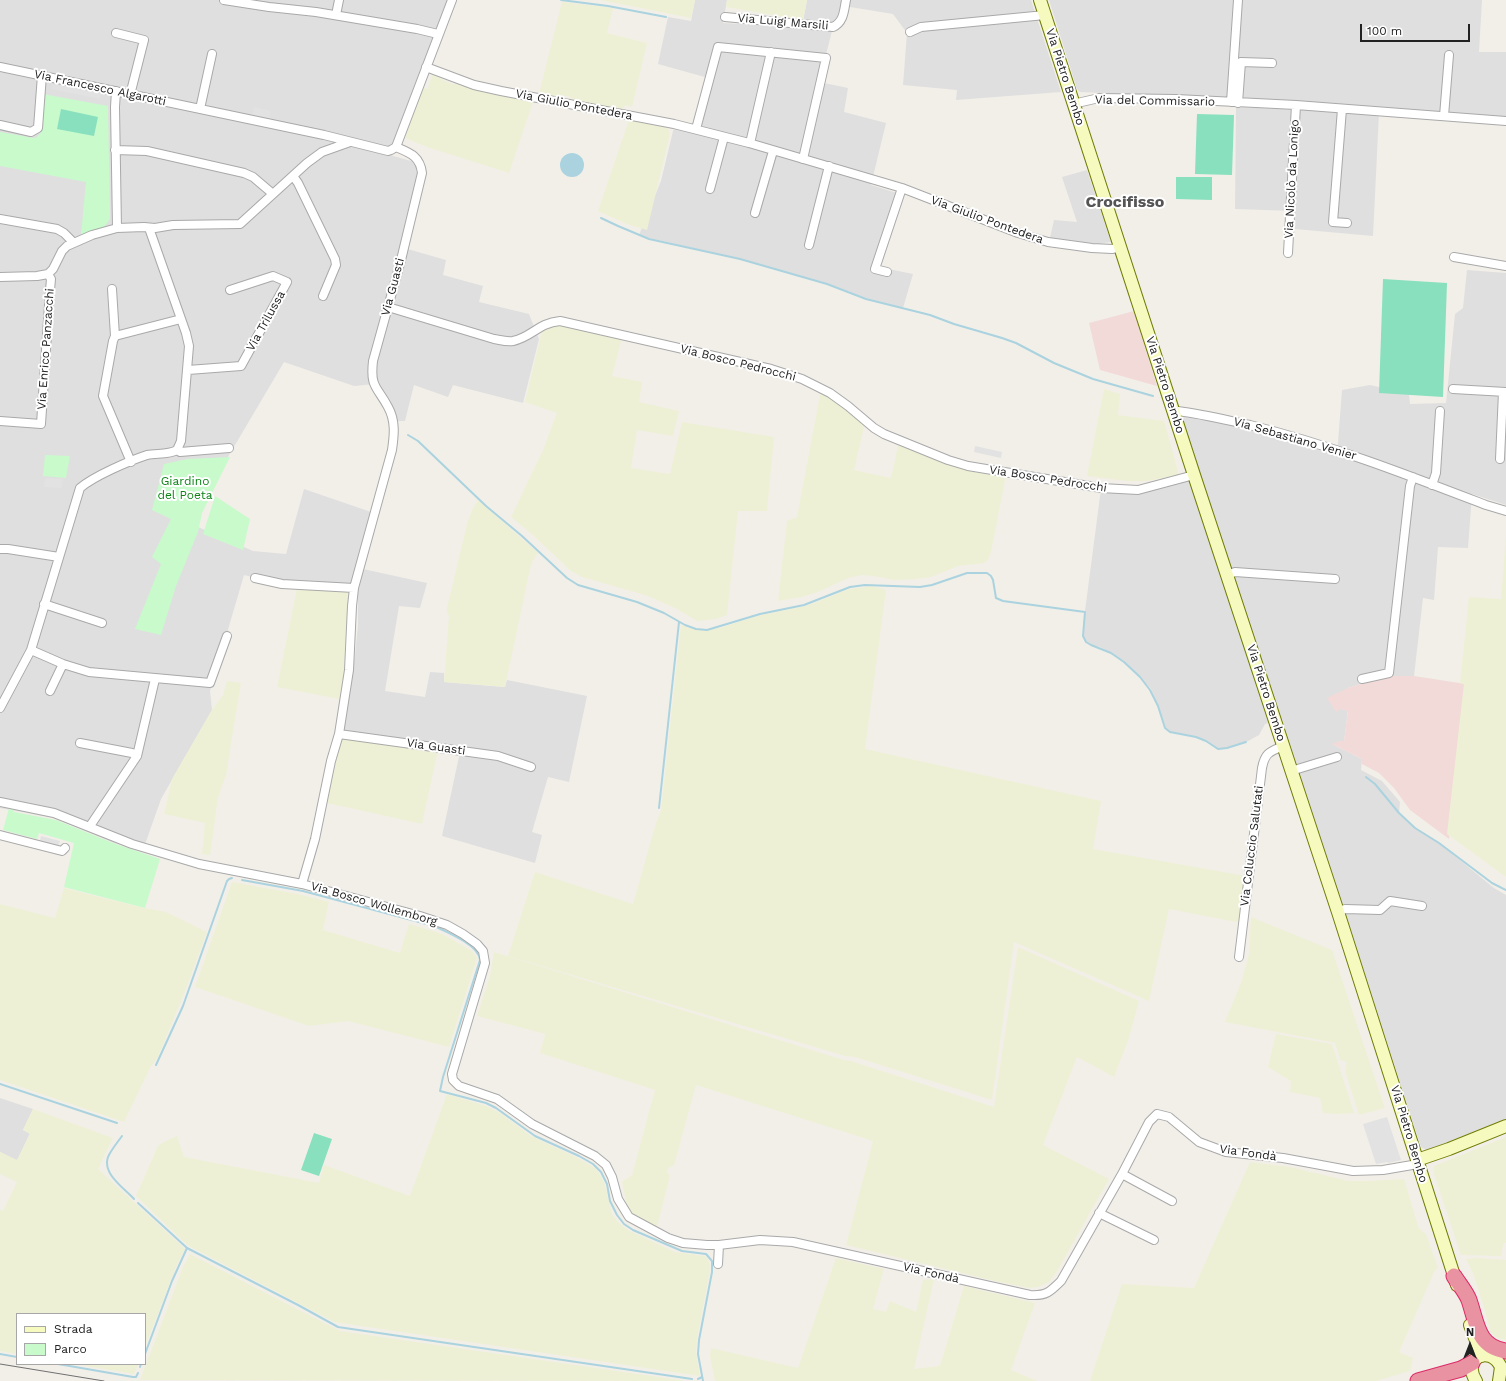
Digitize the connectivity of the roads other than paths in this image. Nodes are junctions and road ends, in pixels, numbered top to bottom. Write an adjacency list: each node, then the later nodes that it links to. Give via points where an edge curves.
1 (224, 0): 7 (street)
2 (339, 0): 7 (street)
3 (846, 0): 9 (street, Via Luigi Marsili, via 842,20 833,26)
4 (1040, 0): 8 (main road, Via Pietro Bembo)
5 (1238, 0): 22 (street)
6 (449, 1): 12 (street)
7 (336, 15): 12 (street)
8 (1045, 15): 10 (street, via 921,27); 23 (main road, Via Pietro Bembo)
9 (725, 17)
10 (910, 32)
11 (116, 33): 21 (street, via 144,40)
12 (438, 34): 18 (street)
13 (771, 52): 30 (street, via 718,47); 33 (street); 37 (street, via 826,58)
14 (212, 54): 25 (street)
15 (1449, 56): 27 (street)
16 (1272, 63): 22 (street, via 1241,62)
17 (0, 67): 19 (street, Via Francesco Algarotti)
18 (426, 67): 30 (street, Via Giulio Pontedera, via 474,85); 34 (street)
19 (42, 75): 20 (street, Via Francesco Algarotti); 29 (street, via 38,128 31,132)
20 (116, 91): 21 (street, Via Francesco Algarotti); 35 (street)
21 (130, 95): 25 (street, Via Francesco Algarotti)
22 (1235, 102): 23 (street, Via del Commissario, via 1099,98); 24 (street, Via del Commissario)
23 (1074, 104): 51 (main road, Via Pietro Bembo)
24 (1296, 105): 26 (street, Via del Commissario); 53 (street, Via Nicolò da Lonigo)
25 (200, 109): 32 (street, Via Francesco Algarotti)
26 (1342, 109): 27 (street, Via del Commissario); 45 (street, via 1333,222)
27 (1444, 116): 28 (street, Via del Commissario)
28 (1506, 121)
29 (0, 125)
30 (696, 129): 31 (street, Via Giulio Pontedera)
31 (724, 137): 33 (street, Via Giulio Pontedera); 41 (street)
32 (351, 142): 34 (street, Via Francesco Algarotti, via 389,151); 39 (street, via 322,152)
33 (749, 143): 36 (street, Via Giulio Pontedera)
34 (396, 147): 62 (street, Via Guasti, via 416,157 422,173)
35 (115, 150): 42 (street, via 147,151 244,173 253,177); 46 (street)
36 (773, 151): 37 (street, Via Giulio Pontedera); 43 (street)
37 (803, 159): 38 (street, Via Giulio Pontedera)
38 (829, 166): 40 (street, Via Giulio Pontedera); 50 (street)
39 (293, 176): 42 (street); 61 (street, via 335,259 336,265)
40 (902, 188): 51 (street, Via Giulio Pontedera, via 1048,242 1092,248); 56 (street, via 875,269)
41 (710, 189)
42 (273, 194): 47 (street, via 240,224)
43 (755, 213)
44 (0, 219): 48 (street)
45 (1347, 223)
46 (117, 228): 47 (street); 49 (street)
47 (149, 228): 63 (street)
48 (60, 231): 49 (street); 52 (street)
49 (73, 242): 52 (street)
50 (809, 244)
51 (1121, 247): 68 (main road, Via Pietro Bembo)
52 (62, 251): 57 (street)
53 (1288, 253)
54 (1454, 257): 55 (street)
55 (1506, 266)
56 (887, 272)
57 (48, 274): 58 (street); 70 (street, Via Enrico Panzacchi, via 51,279 41,424)
58 (0, 277)
59 (112, 289): 64 (street)
60 (230, 290): 65 (street, Via Trilussa, via 273,276 287,282 241,366)
61 (323, 296)
62 (388, 307): 75 (street, Via Bosco Pedrocchi, via 494,339 511,341 523,338 549,322 560,321 771,369 802,379 830,393 884,434 968,466 1122,490 1138,490); 84 (street, Via Guasti, via 371,376 389,408 395,433)
63 (181, 319): 64 (street); 65 (street, via 189,346)
64 (115, 336): 74 (street, via 103,396)
65 (188, 370): 72 (street, via 181,441)
66 (1453, 390): 67 (street)
67 (1505, 392): 73 (street)
68 (1174, 412): 75 (main road, Via Pietro Bembo); 76 (street, Via Sebastiano Venier, via 1204,415 1291,436 1354,455)
69 (1440, 412): 77 (street, via 1436,473)
70 (0, 421)
71 (229, 448): 72 (street, via 180,452)
72 (177, 450): 74 (street, via 147,455)
73 (1500, 459)
74 (131, 462): 80 (street, via 88,481 80,488)
75 (1194, 475): 81 (main road, Via Pietro Bembo)
76 (1412, 477): 77 (street, Via Sebastiano Venier); 91 (street, via 1389,673)
77 (1432, 485): 78 (street, Via Sebastiano Venier)
78 (1506, 511)
79 (0, 549): 80 (street)
80 (59, 557): 85 (street)
81 (1227, 575): 83 (street, via 1235,572); 97 (main road, Via Pietro Bembo)
82 (256, 578): 84 (street, via 282,584)
83 (1335, 579)
84 (354, 588): 95 (street, Via Guasti, via 349,670)
85 (44, 604): 86 (street); 88 (street)
86 (102, 623)
87 (227, 636): 90 (street, via 210,683)
88 (31, 650): 89 (street); 93 (street)
89 (63, 664): 90 (street, via 89,672); 92 (street)
90 (155, 679): 98 (street)
91 (1362, 679)
92 (50, 691)
93 (3, 697): 94 (street)
94 (0, 708)
95 (339, 734): 100 (street, Via Guasti, via 498,756); 106 (street, Via Guasti)
96 (80, 743): 98 (street)
97 (1283, 746): 101 (main road, Via Pietro Bembo); 109 (street, Via Coluccio Salutati, via 1271,751 1263,763)
98 (137, 756): 103 (street)
99 (1337, 757): 101 (street)
100 (531, 767)
101 (1291, 770): 108 (main road, Via Pietro Bembo)
102 (0, 804): 103 (street, Via Bosco Wollemborg, via 54,813)
103 (90, 826): 106 (street, Via Bosco Wollemborg, via 132,844 199,864)
104 (0, 835): 105 (street, via 62,851)
105 (65, 848)
106 (302, 884): 116 (street, Via Bosco Wollemborg, via 447,925 477,944 483,951 485,962 452,1074 453,1080 458,1086 497,1099 532,1124 595,1156 606,1166 620,1204 634,1221 677,1241)
107 (1422, 906): 108 (street, via 1390,901 1380,910 1345,909)
108 (1338, 912): 111 (main road, Via Pietro Bembo)
109 (1238, 957)
110 (1506, 1126): 111 (main road)
111 (1418, 1162): 112 (street, Via Fondà, via 1384,1170 1353,1171 1283,1158 1226,1152 1199,1142 1169,1117 1157,1114 1149,1122); 118 (main road, Via Pietro Bembo)
112 (1122, 1174): 113 (street); 114 (street, Via Fondà)
113 (1172, 1201)
114 (1099, 1214): 115 (street); 116 (street, Via Fondà, via 1061,1281 1042,1296 793,1242 760,1240)
115 (1154, 1240)
116 (719, 1245): 117 (street)
117 (718, 1264)
118 (1454, 1276): 119 (main road, Via Pietro Bembo, via 1469,1324); 119 (highway, via 1468,1298 1482,1338 1491,1347)
119 (1492, 1357): 120 (highway, via 1462,1369); 121 (main road, Via Pietro Bembo, via 1471,1368); 122 (main road, Via Pietro Bembo, via 1501,1367)
120 (1418, 1381)
121 (1476, 1381)
122 (1499, 1381)

